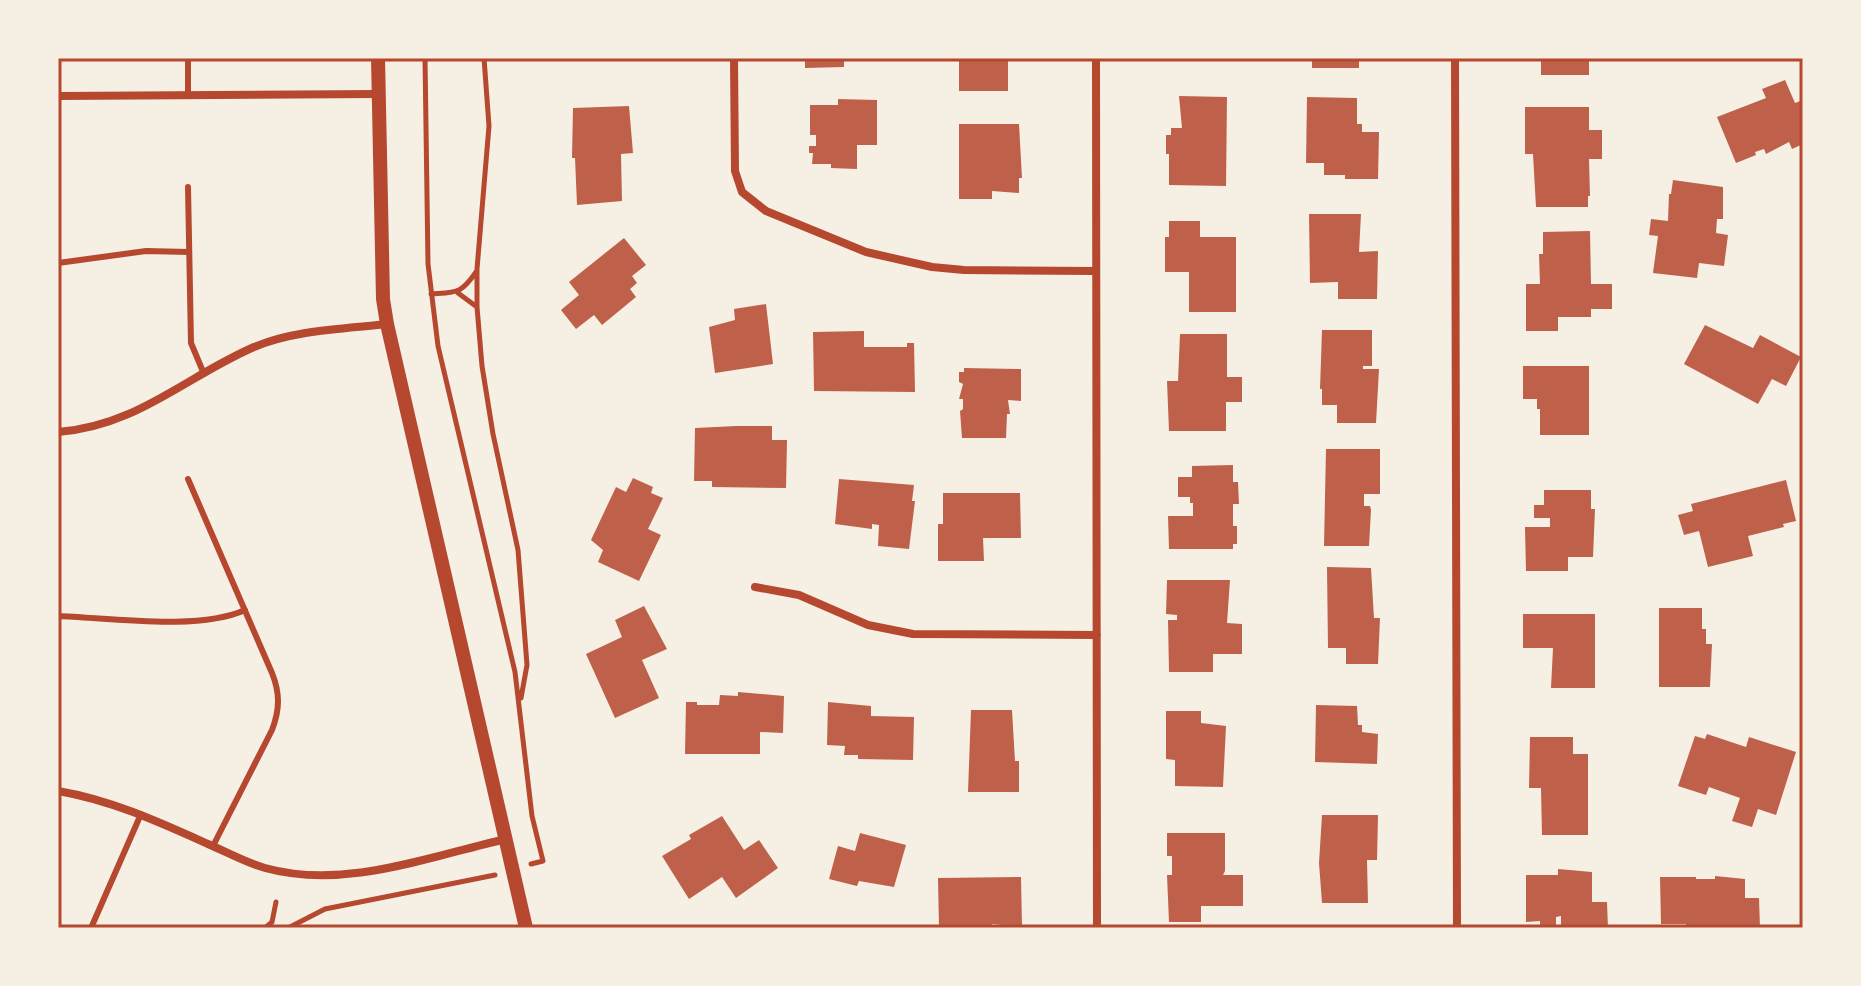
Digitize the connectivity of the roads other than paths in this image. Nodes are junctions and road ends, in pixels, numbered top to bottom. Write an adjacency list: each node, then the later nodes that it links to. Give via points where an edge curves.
1 (188, 58): 7 (lane)
2 (378, 58): 6 (street)
3 (734, 58): 12 (street, via 735,171 742,192 766,211 866,252 932,267)
4 (1096, 58): 12 (street)
5 (1455, 58): 28 (street)
6 (378, 94): 7 (street); 13 (street)
7 (188, 95): 8 (street)
8 (58, 96)
9 (188, 187): 10 (lane)
10 (189, 252): 11 (lane, via 146,251); 14 (lane, via 191,343)
11 (58, 263)
12 (1096, 271): 20 (street)
13 (387, 324): 14 (street, via 282,338); 23 (street)
14 (204, 374): 15 (street, via 132,414)
15 (58, 432)
16 (188, 479): 18 (lane)
17 (755, 587): 20 (street, via 799,595 868,625 901,633)
18 (245, 610): 19 (lane, via 196,621); 24 (lane, via 277,686 277,715)
19 (58, 616)
20 (1097, 635): 27 (street)
21 (58, 791): 22 (street)
22 (141, 814): 24 (street); 25 (lane)
23 (506, 839): 24 (street, via 360,875 327,876 266,868); 26 (street)
24 (213, 846)
25 (91, 928)
26 (526, 928)
27 (1097, 928)
28 (1457, 928)

